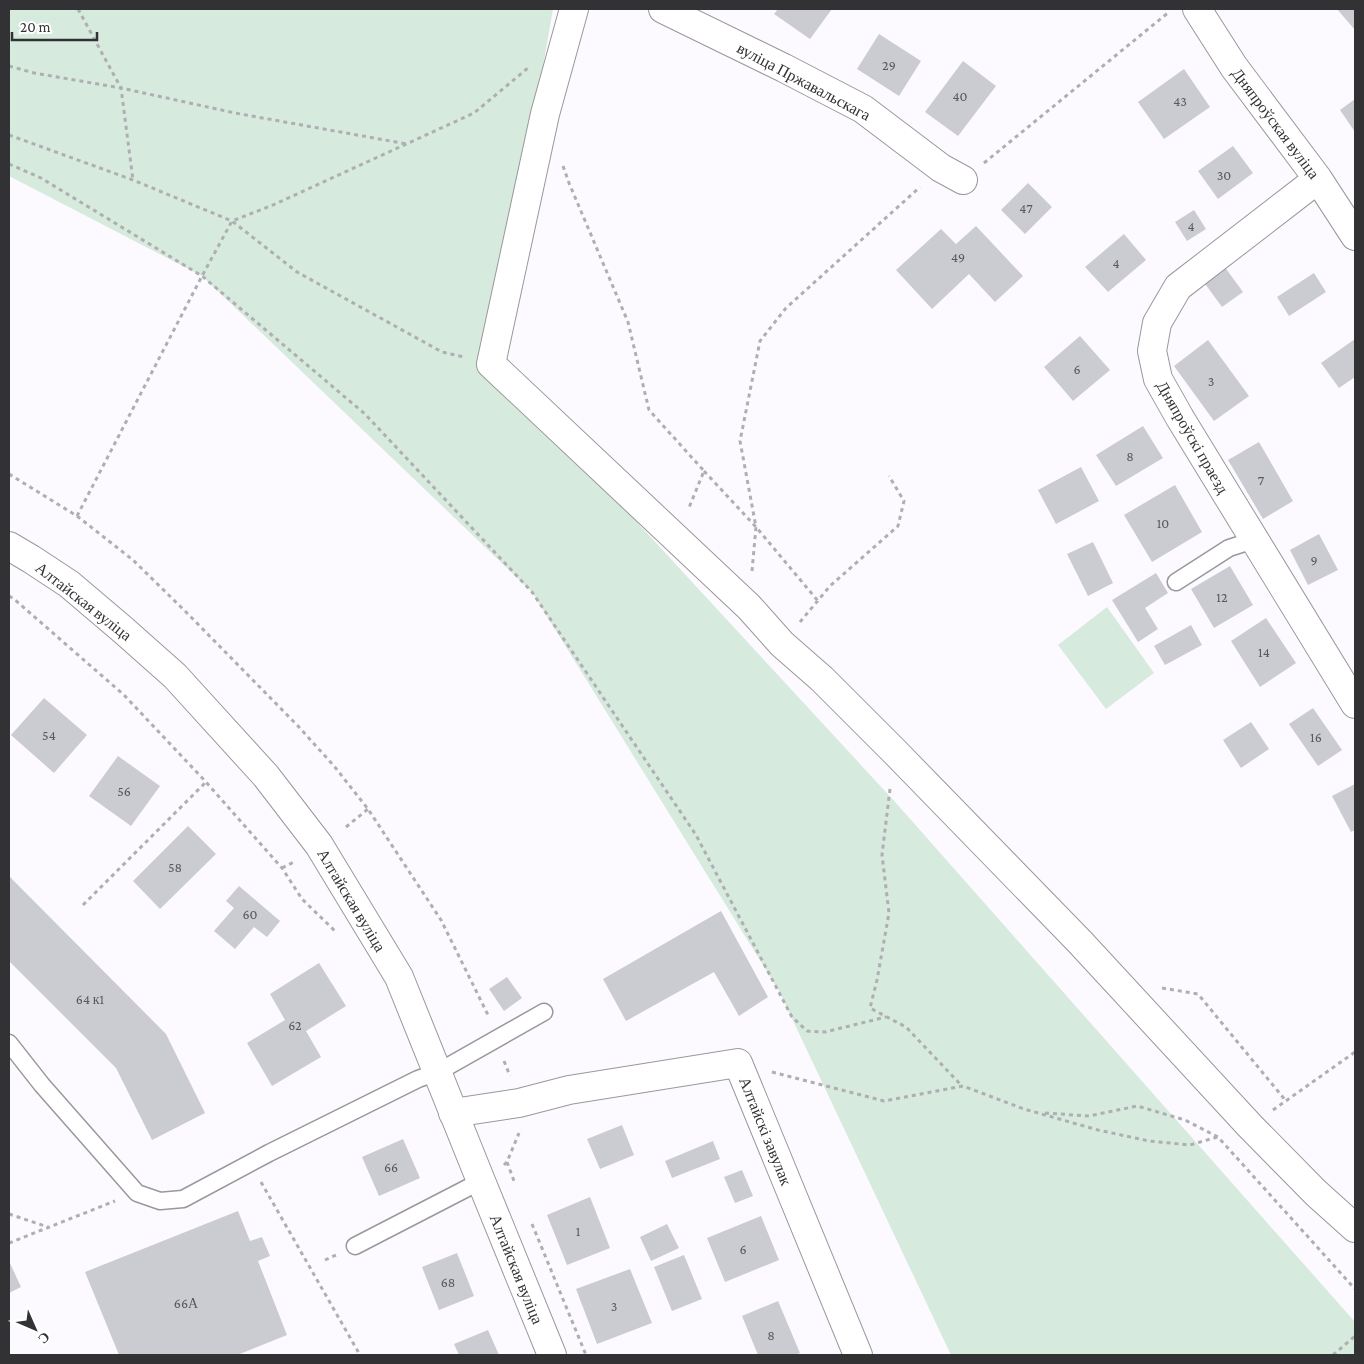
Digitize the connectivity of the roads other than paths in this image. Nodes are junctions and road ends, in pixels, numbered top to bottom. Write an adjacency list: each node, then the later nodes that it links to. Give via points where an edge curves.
1 (574, 9): 16 (street, via 545,114 491,364 822,679 1080,942 1250,1126)
2 (662, 9): 4 (street, вуліца Пржавальскага, via 863,109)
3 (1197, 9): 5 (street, Дняпроўская вуліца, via 1234,67)
4 (952, 174)
5 (1318, 179): 6 (street, Дняпроўская вуліца); 7 (street, Дняпроўскі праезд, via 1178,287 1157,323 1152,351 1158,379)
6 (1355, 236)
7 (1254, 540): 9 (lane, via 1230,548); 10 (street, Дняпроўскі праезд)
8 (9, 546): 13 (street, Алтайская вуліца, via 69,584 135,640 174,676 266,776 319,845 399,977)
9 (1176, 582)
10 (1355, 704)
11 (544, 1012): 13 (lane)
12 (9, 1043): 13 (lane, via 42,1086 137,1192 160,1201 183,1199 269,1153)
13 (438, 1072): 14 (street, Алтайская вуліца)
14 (453, 1113): 15 (street, Алтайская вуліца); 19 (street, Алтайскі завулак, via 518,1103 569,1090 738,1063)
15 (481, 1181): 17 (lane); 18 (street, Алтайская вуліца)
16 (1355, 1228)
17 (355, 1246)
18 (552, 1355)
19 (858, 1355)

